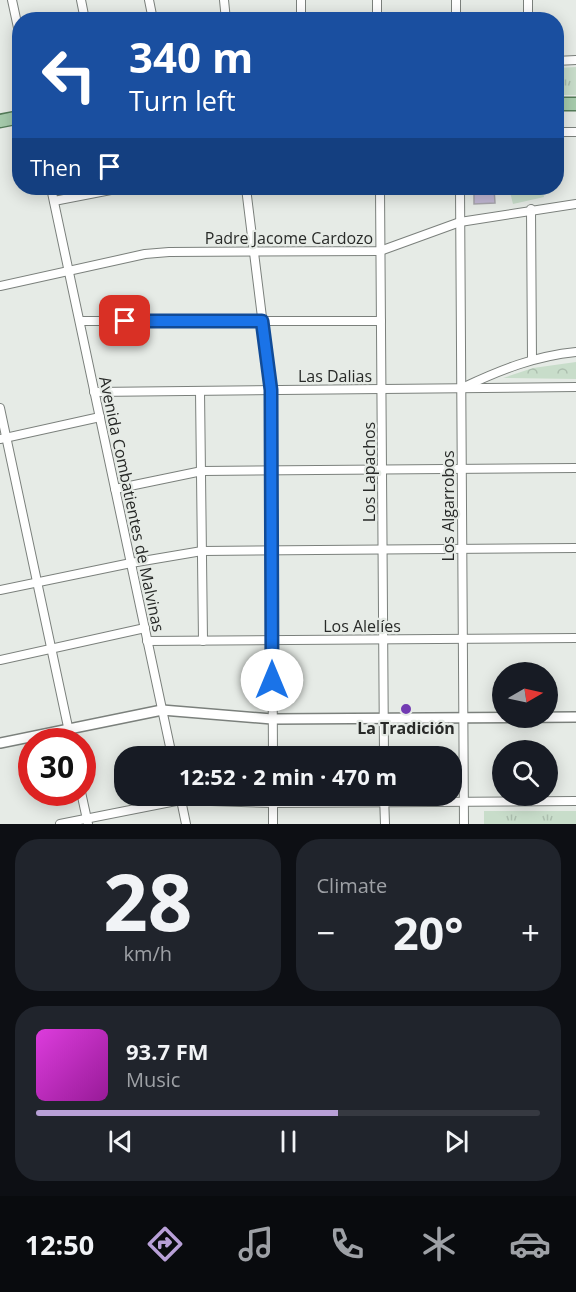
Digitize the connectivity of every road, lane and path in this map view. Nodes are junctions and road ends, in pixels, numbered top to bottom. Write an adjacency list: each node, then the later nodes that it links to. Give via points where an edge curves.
1 (53, 195): 6 (street, Avenida Combatientes de Malvinas)
2 (85, 195): 6 (street)
3 (247, 195): 11 (street)
4 (380, 195): 10 (street, Los Lapachos)
5 (460, 195): 9 (street, Los Algarrobos)
6 (54, 201): 12 (street, Avenida Combatientes de Malvinas)
7 (576, 204): 8 (street, Padre Jacome Cardozo)
8 (531, 209): 9 (street, Padre Jacome Cardozo); 18 (street)
9 (460, 222): 10 (street, Padre Jacome Cardozo); 20 (street, Los Algarrobos)
10 (380, 251): 11 (street, Padre Jacome Cardozo); 16 (street, Los Lapachos)
11 (254, 252): 12 (street, Padre Jacome Cardozo, via 153,254); 15 (street)
12 (69, 271): 13 (street, Padre Jacome Cardozo); 14 (street, Avenida Combatientes de Malvinas)
13 (0, 286)
14 (80, 321): 15 (street); 24 (street, Avenida Combatientes de Malvinas)
15 (262, 321): 16 (street); 23 (street)
16 (381, 321): 21 (street, Los Lapachos)
17 (576, 352): 18 (street)
18 (532, 359): 20 (street)
19 (576, 387): 20 (street, Las Dalias)
20 (461, 388): 21 (street, Las Dalias); 28 (street, Los Algarrobos)
21 (382, 389): 23 (street, Las Dalias); 30 (street, Los Lapachos)
22 (200, 390): 23 (street, Las Dalias); 24 (street, Las Dalias); 32 (street)
23 (271, 390): 31 (street)
24 (94, 392): 26 (street, Avenida Combatientes de Malvinas)
25 (0, 408): 27 (street)
26 (100, 417): 27 (street); 33 (street, Avenida Combatientes de Malvinas)
27 (3, 438): 40 (street)
28 (461, 468): 29 (street); 30 (street); 34 (street, Los Algarrobos)
29 (576, 468)
30 (382, 469): 31 (street); 36 (street, Los Lapachos)
31 (271, 470): 32 (street); 37 (street)
32 (202, 471): 33 (street); 38 (street)
33 (115, 489): 39 (street, Avenida Combatientes de Malvinas)
34 (462, 548): 35 (street); 36 (street); 45 (street, Los Algarrobos)
35 (576, 548)
36 (383, 549): 37 (street); 44 (street, Los Lapachos)
37 (272, 550): 38 (street); 46 (street)
38 (202, 551): 39 (street); 48 (street)
39 (131, 563): 40 (street); 42 (street, Avenida Combatientes de Malvinas)
40 (37, 582): 41 (street); 49 (street)
41 (0, 590)
42 (144, 628): 47 (street, Avenida Combatientes de Malvinas); 49 (street)
43 (576, 638): 45 (street, Los Alelíes)
44 (383, 639): 45 (street, Los Alelíes); 46 (street, Los Alelíes); 53 (street, Los Lapachos)
45 (462, 639): 54 (street, Los Algarrobos)
46 (272, 640): 48 (street, Los Alelíes); 55 (street)
47 (147, 641): 48 (street, Los Alelíes); 51 (street, Avenida Combatientes de Malvinas)
48 (203, 641)
49 (51, 649): 50 (street); 56 (street)
50 (0, 660)
51 (162, 710): 55 (street); 56 (street); 59 (street, Avenida Combatientes de Malvinas)
52 (576, 717): 54 (street)
53 (384, 718): 54 (street); 55 (street); 61 (street, Los Lapachos)
54 (463, 718): 63 (street, Los Algarrobos)
55 (272, 719): 60 (street)
56 (68, 728)
57 (18, 739): 58 (street)
58 (0, 743)
59 (170, 746)
60 (273, 746)
61 (384, 746)
62 (576, 801): 63 (street)
63 (464, 802): 74 (street, Los Algarrobos)
64 (84, 806): 69 (street)
65 (148, 806): 69 (street)
66 (182, 806): 71 (street)
67 (273, 806): 72 (street)
68 (384, 806): 73 (street)
69 (88, 821): 70 (street)
70 (60, 824)
71 (186, 824)
72 (273, 824)
73 (385, 824)
74 (464, 824)

